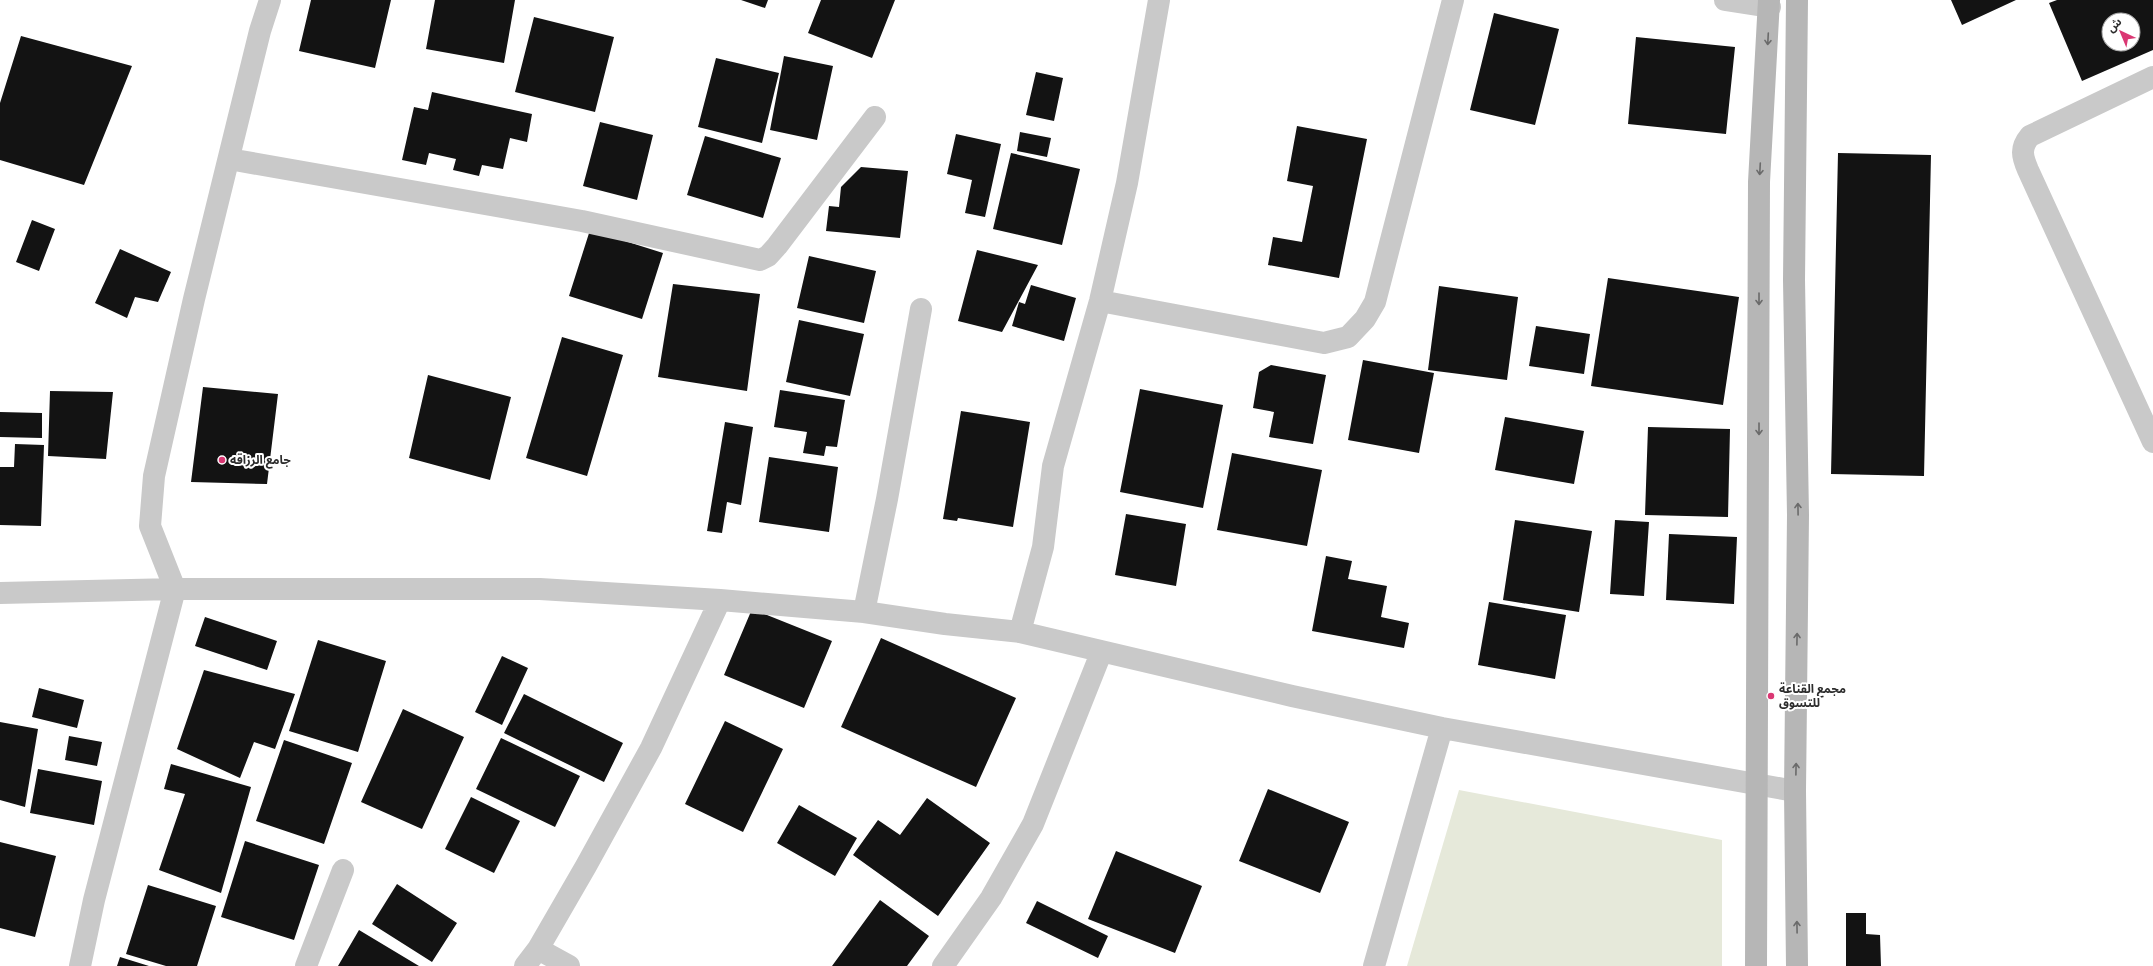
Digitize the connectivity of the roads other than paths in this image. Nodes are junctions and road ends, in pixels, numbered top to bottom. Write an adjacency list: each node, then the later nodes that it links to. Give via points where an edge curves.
1 (270, 0): 9 (street)
2 (1159, 0): 10 (street, via 1127,183)
3 (1453, 0): 10 (street, via 1375,302 1365,319 1348,337 1324,343)
4 (1725, 0): 6 (street)
5 (1797, 0): 21 (main road, one-way to 5, via 1798,515 1794,280)
6 (1770, 4): 20 (main road, one-way to 20, via 1759,182)
7 (2153, 77): 12 (street, via 2030,136 2024,143 2022,152)
8 (874, 117): 9 (street, via 777,246 760,260 582,221)
9 (229, 158): 13 (street, via 154,476 150,526)
10 (1100, 301): 17 (street, via 1053,466 1043,547)
11 (921, 309): 16 (street, via 889,491)
12 (2153, 442)
13 (175, 589): 14 (street); 15 (street, via 540,590); 24 (street, via 96,893)
14 (0, 593)
15 (720, 600): 16 (street); 23 (street, via 651,748 586,866)
16 (864, 612): 17 (street)
17 (1020, 632): 18 (street)
18 (1101, 653): 19 (street); 27 (street, via 1033,824 991,898)
19 (1442, 728): 20 (street); 28 (street)
20 (1755, 783): 21 (street); 29 (main road)
21 (1795, 791): 30 (main road, one-way to 21)
22 (343, 870): 25 (street)
23 (531, 958): 26 (street)
24 (80, 966)
25 (306, 966)
26 (569, 966)
27 (943, 966)
28 (1374, 966)
29 (1756, 966)
30 (1797, 966)

